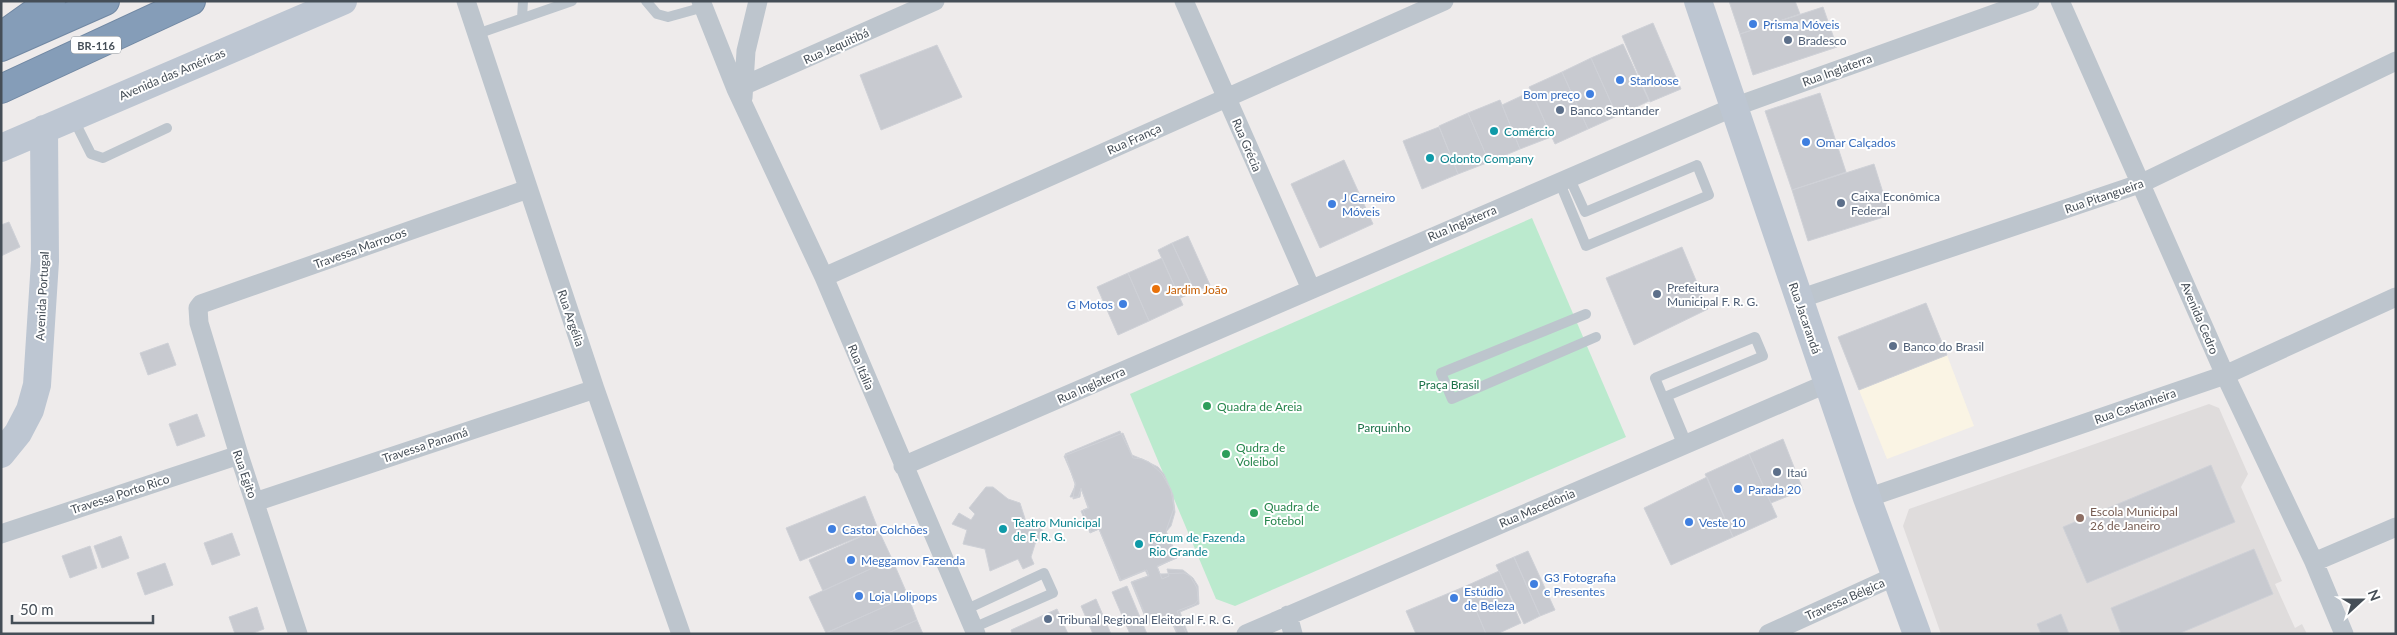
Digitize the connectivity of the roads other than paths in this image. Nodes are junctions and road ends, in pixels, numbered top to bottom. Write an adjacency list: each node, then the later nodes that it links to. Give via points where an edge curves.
1 (51, 1): 19 (highway)
2 (105, 1): 20 (highway, BR-116)
3 (191, 1): 22 (highway, BR-116)
4 (343, 1): 26 (main road, Avenida das Américas)
5 (466, 1): 18 (street, Rua Argélia)
6 (523, 1): 17 (lane)
7 (572, 1): 17 (lane)
8 (646, 1): 16 (lane, via 657,14 668,17)
9 (758, 1): 23 (street, Rua Itália, via 746,51)
10 (935, 1): 23 (street, Rua Jequitibá)
11 (1184, 1): 24 (street, Rua Grécia)
12 (1444, 1): 24 (street, Rua França)
13 (1698, 1): 25 (main road, Rua Jacarandá)
14 (2030, 1): 25 (street, Rua Inglaterra)
15 (2060, 1): 31 (street, Avenida Cedro)
16 (702, 4): 23 (street, Rua Itália)
17 (522, 18): 18 (lane)
18 (476, 34): 32 (street, Rua Argélia)
19 (1, 36)
20 (1, 47)
21 (2396, 61): 31 (street, Rua Pitangueira)
22 (1, 89)
23 (741, 93): 33 (street, Rua Itália)
24 (1227, 97): 33 (street, Rua França); 34 (street, Rua Grécia)
25 (1734, 107): 30 (street, Rua Inglaterra); 36 (main road, Rua Jacarandá)
26 (72, 117): 27 (lane, via 90,154 104,158); 28 (main road, Avenida das Américas)
27 (167, 128)
28 (44, 129): 29 (main road, Avenida das Américas); 44 (main road, Avenida Portugal, via 45,261 37,385 30,410 18,433)
29 (1, 148)
30 (1564, 179): 30 (lane, via 1586,246 1709,195 1697,165 1585,212); 34 (street, Rua Inglaterra)
31 (2142, 183): 36 (street, Rua Pitangueira); 40 (street, Avenida Cedro)
32 (528, 189): 37 (street, Travessa Marrocos, via 201,304); 42 (street, Rua Argélia)
33 (824, 277): 46 (street, Rua Itália)
34 (1311, 289): 46 (street, Rua Inglaterra)
35 (2396, 297): 40 (street, Rua Castanheira)
36 (1799, 299): 41 (main road, Rua Jacarandá)
37 (197, 313): 45 (street, Rua Egito)
38 (1586, 314): 39 (lane, via 1441,374 1452,399)
39 (1596, 337)
40 (2225, 375): 47 (street, Rua Castanheira); 51 (street, Avenida Cedro)
41 (1828, 383): 43 (street, Rua Macedônia); 47 (main road, Rua Jacarandá)
42 (595, 389): 48 (street, Travessa Panamá); 57 (street, Rua Argélia)
43 (1685, 445): 43 (lane, via 1667,396 1763,356 1755,337 1655,378); 54 (street, Rua Macedônia)
44 (1, 454)
45 (238, 455): 48 (street, Rua Egito); 50 (street, Travessa Porto Rico)
46 (903, 466): 53 (street, Rua Itália)
47 (1867, 498): 52 (main road, Rua Jacarandá)
48 (255, 502): 56 (street, Rua Egito)
49 (2396, 527): 51 (street)
50 (1, 534)
51 (2314, 562): 62 (street, Avenida Cedro)
52 (1895, 576): 60 (street, Travessa Bélgica); 61 (main road, Rua Jacarandá)
53 (965, 610): 55 (street, Rua Itália); 55 (lane, via 1044,574 1053,593)
54 (1288, 615): 58 (street, Rua Macedônia); 59 (street)
55 (975, 631)
56 (298, 634)
57 (681, 634)
58 (1246, 634)
59 (1293, 634)
60 (1768, 634)
61 (1917, 634)
62 (2344, 634)

